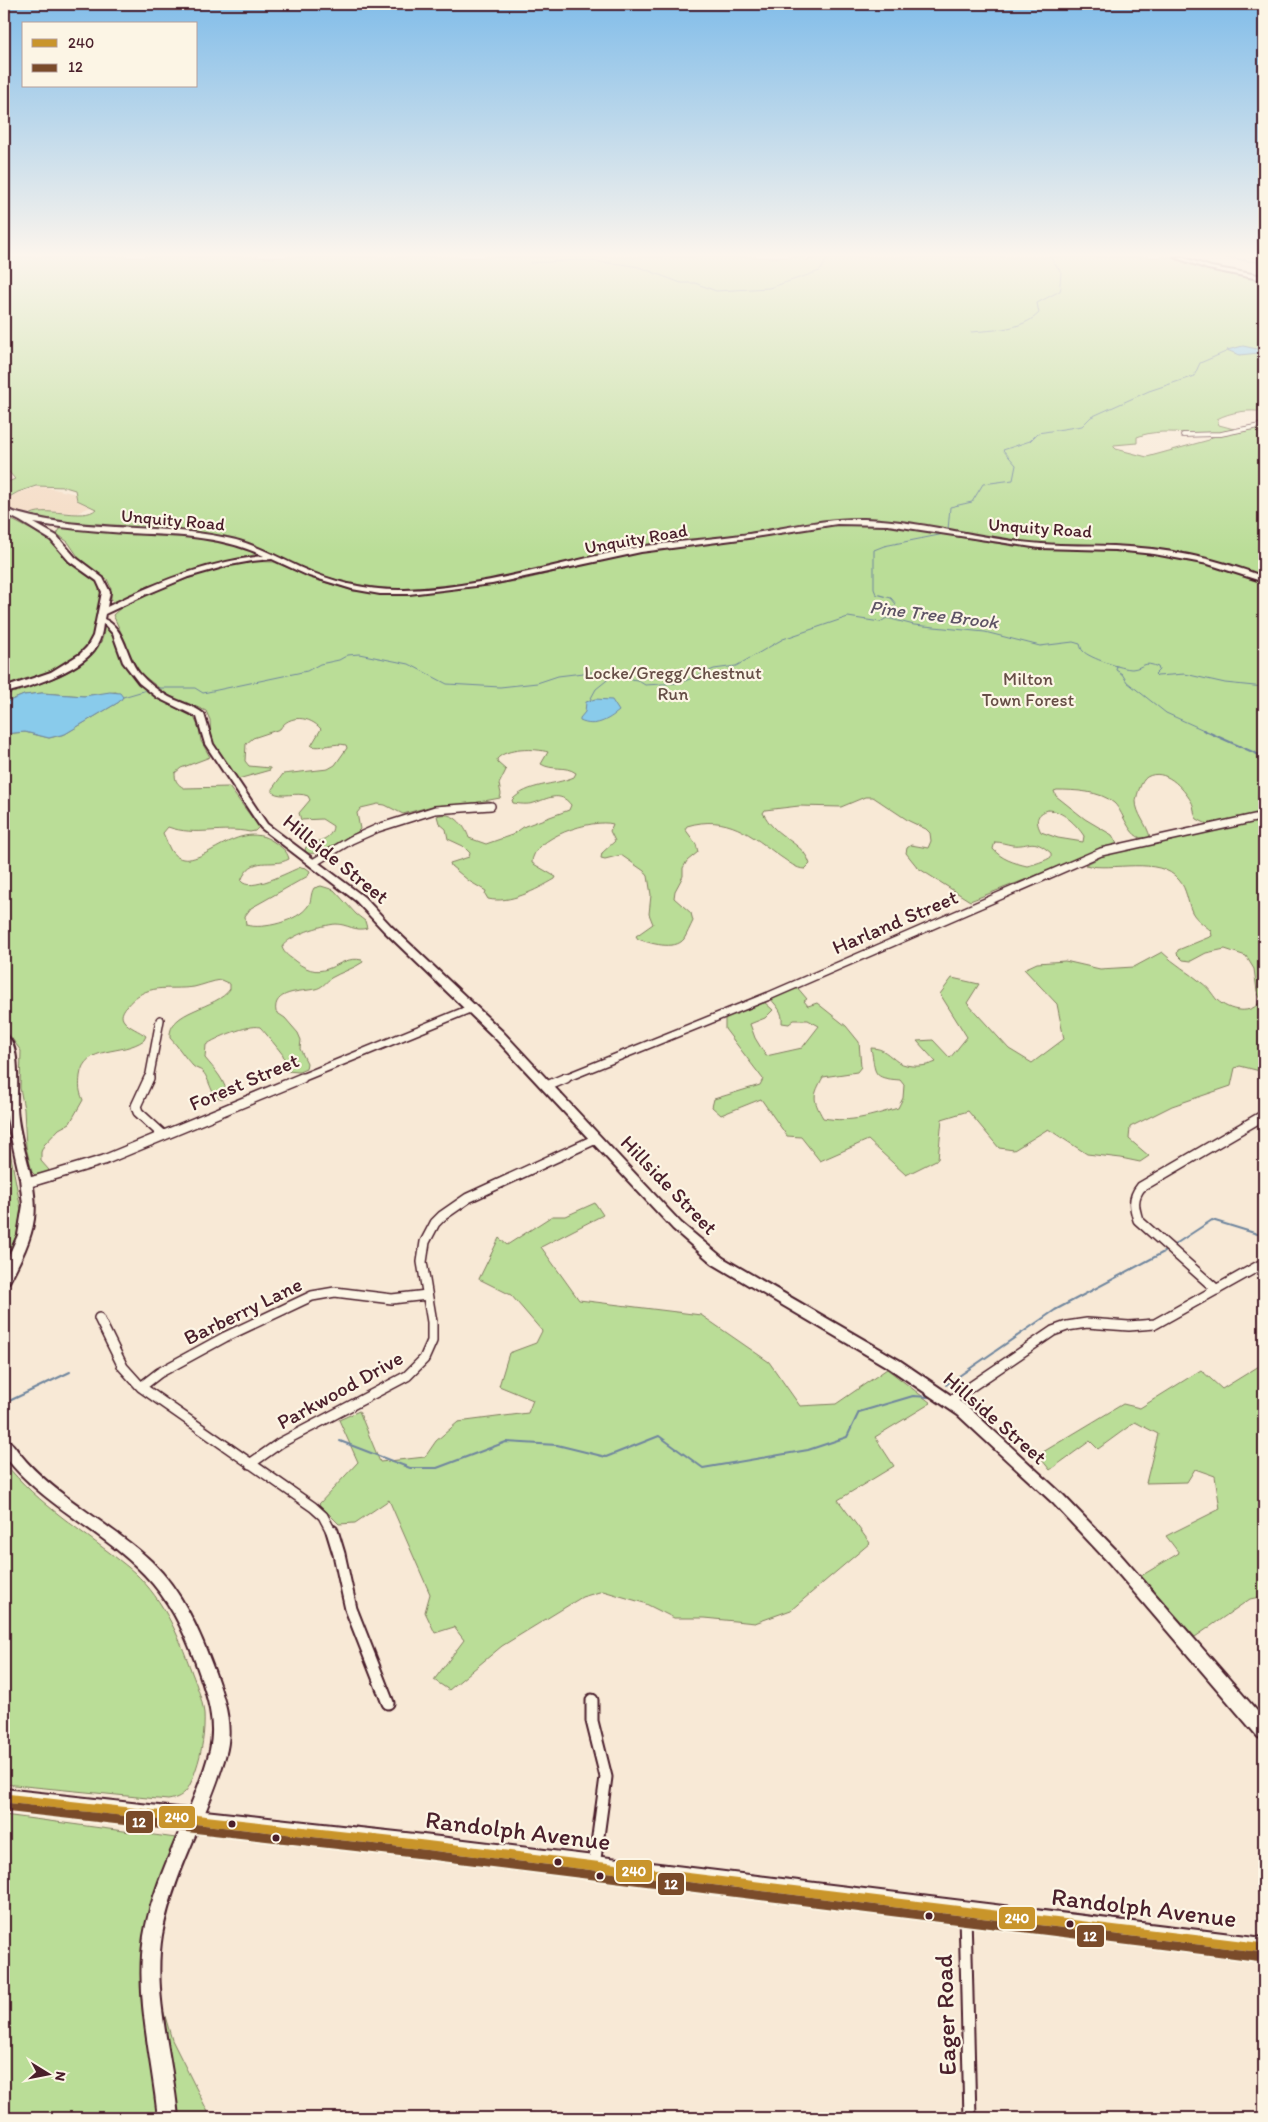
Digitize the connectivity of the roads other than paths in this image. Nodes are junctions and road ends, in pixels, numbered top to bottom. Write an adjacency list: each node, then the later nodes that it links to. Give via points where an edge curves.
1 (1264, 425): 2 (street, via 1221,434)
2 (1183, 434)
3 (4, 511): 4 (main road)
4 (18, 517): 5 (main road, Unquity Road, via 82,527 214,537 246,544); 7 (main road, via 53,537 73,560 101,580 106,591)
5 (275, 557): 6 (main road, Unquity Road, via 313,575 349,586 380,592 412,592 515,579 648,548 740,538 827,523 870,522 907,525 1015,544 1173,554 1218,564); 7 (main road, via 227,562 138,595)
6 (1264, 580)
7 (102, 616): 8 (main road, via 94,642 76,661 46,678); 11 (main road, Hillside Street, via 115,632 125,660 147,686 201,716 208,742 256,815 277,838)
8 (4, 691)
9 (491, 806): 11 (street, via 435,810 378,828)
10 (1264, 816): 15 (street, Harland Street, via 1101,852 764,998)
11 (313, 863): 12 (main road, Hillside Street, via 356,895)
12 (472, 1008): 15 (main road, Hillside Street); 17 (street, Forest Street)
13 (160, 1020): 17 (street, via 149,1079 136,1106 138,1112)
14 (4, 1040): 19 (main road, via 12,1067 13,1125)
15 (547, 1086): 18 (main road, Hillside Street)
16 (1261, 1117): 22 (street, via 1141,1187 1134,1199 1134,1212 1144,1227)
17 (163, 1135): 19 (street, Forest Street, via 87,1166)
18 (596, 1138): 23 (street, Parkwood Drive, via 467,1199 440,1217 428,1233 422,1249); 26 (main road, Hillside Street, via 677,1226 706,1252)
19 (27, 1183): 21 (main road, via 29,1210 26,1227)
20 (1264, 1263): 22 (street)
21 (4, 1279)
22 (1217, 1290): 26 (street, via 1155,1324 1087,1323 1060,1329 1040,1339)
23 (427, 1295): 25 (street, Barberry Lane, via 400,1299 329,1292 312,1296 225,1337 159,1373); 28 (street, Parkwood Drive, via 433,1340 418,1367 400,1380 280,1443)
24 (98, 1318): 25 (street, via 123,1367)
25 (141, 1387): 28 (street)
26 (950, 1401): 31 (main road, Hillside Street, via 1079,1520 1142,1588)
27 (4, 1444): 33 (main road, via 43,1488 142,1561 169,1593 186,1620 215,1696 221,1726 216,1759)
28 (250, 1464): 30 (street, via 313,1506 326,1519 335,1541 352,1612)
29 (592, 1700): 34 (street, via 590,1718 606,1777)
30 (388, 1703)
31 (1264, 1731)
32 (4, 1798): 33 (main road, Randolph Avenue)
33 (194, 1818): 34 (main road, Randolph Avenue); 37 (main road, via 163,1894 151,1955 151,2009)
34 (594, 1866): 35 (main road, Randolph Avenue)
35 (965, 1911): 36 (main road, Randolph Avenue); 38 (street, Eager Road)
36 (1264, 1948)
37 (168, 2118)
38 (970, 2118)

